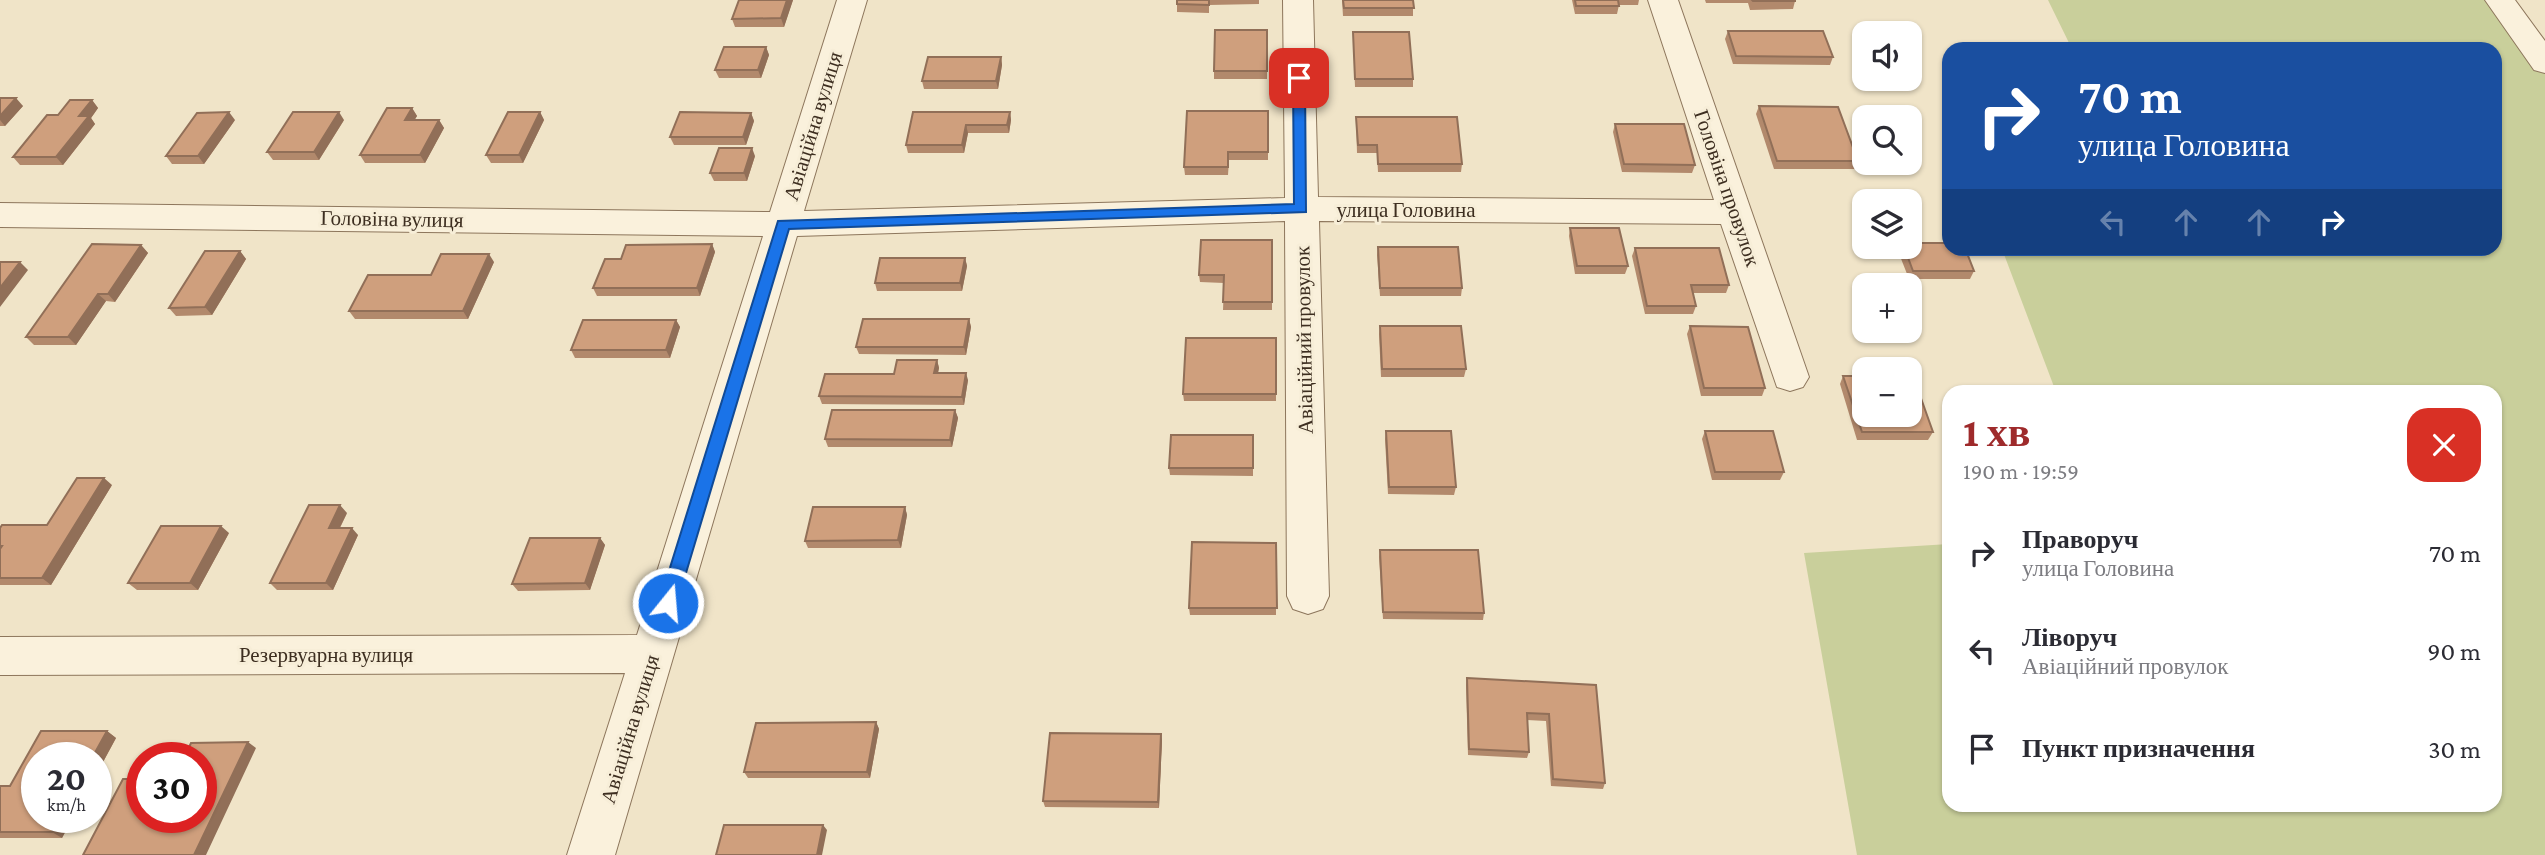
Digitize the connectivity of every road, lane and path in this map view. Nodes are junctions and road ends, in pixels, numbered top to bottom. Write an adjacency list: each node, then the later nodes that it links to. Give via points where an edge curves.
1 (852, 0): 9 (street, Авіаційна вулиця)
2 (1297, 0): 6 (street, Авіаційний провулок)
3 (1664, 0): 7 (street, Головіна провулок)
4 (2500, 0): 5 (street)
5 (2545, 63)
6 (1301, 209): 7 (street, улица Головина); 9 (street, улица Головина); 11 (street, Авіаційний провулок)
7 (1735, 212): 10 (street, Головіна провулок)
8 (0, 215): 9 (street, Головіна вулиця)
9 (783, 224): 12 (street, Авіаційна вулиця)
10 (1790, 377)
11 (1308, 596)
12 (653, 654): 13 (street, Резервуарна вулиця); 14 (street, Авіаційна вулиця)
13 (0, 656)
14 (591, 855)

